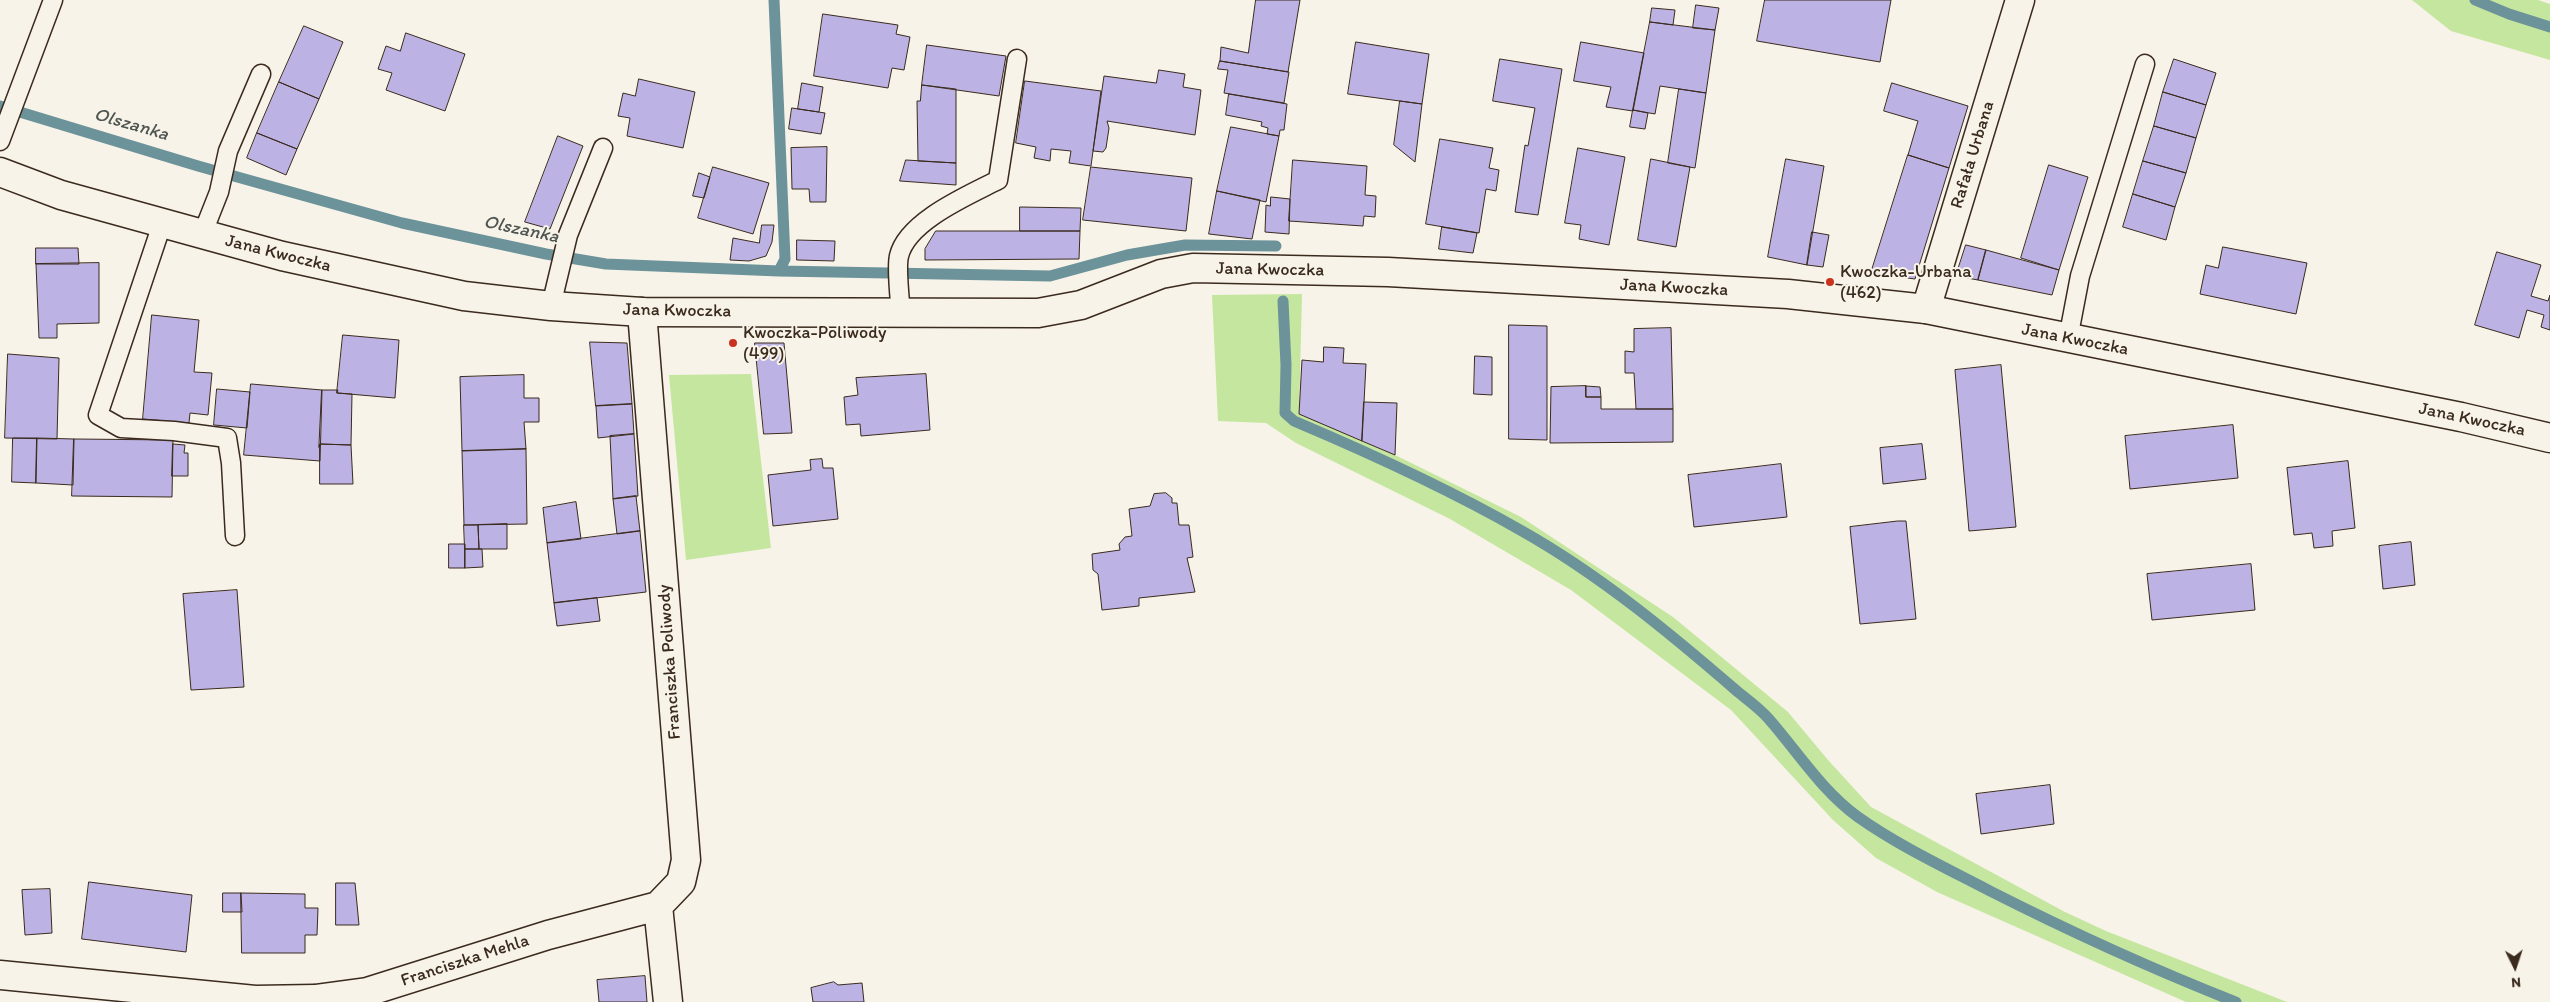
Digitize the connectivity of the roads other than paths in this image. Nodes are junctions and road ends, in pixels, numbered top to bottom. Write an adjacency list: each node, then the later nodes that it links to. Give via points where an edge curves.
1 (53, 0): 6 (lane)
2 (2020, 0): 13 (street, Rafała Urbana)
3 (1017, 59): 12 (lane, via 998,180 938,210 910,238 899,256)
4 (2145, 64): 15 (lane, via 2080,276)
5 (260, 74): 10 (lane, via 228,151 219,192)
6 (0, 141)
7 (603, 148): 11 (lane, via 568,235)
8 (0, 172): 9 (street, Jana Kwoczka, via 60,195)
9 (162, 224): 10 (street, Jana Kwoczka); 17 (lane, via 98,415 121,428 227,438)
10 (202, 235): 11 (street, Jana Kwoczka, via 379,279 464,296)
11 (553, 294): 14 (street, Jana Kwoczka)
12 (900, 302): 13 (street, Jana Kwoczka, via 1038,314 1081,305 1161,274 1193,268 1388,272 1788,294); 14 (street, Jana Kwoczka)
13 (1926, 309): 15 (street, Jana Kwoczka)
14 (642, 312): 18 (street, Franciszka Poliwody, via 686,860 681,882)
15 (2068, 339): 16 (street, Jana Kwoczka, via 2461,417)
16 (2550, 438)
17 (235, 536)
18 (658, 906): 19 (street, Franciszka Mehla, via 548,935 367,992 315,999 255,1000); 20 (street)
19 (0, 975)
20 (668, 1002)

